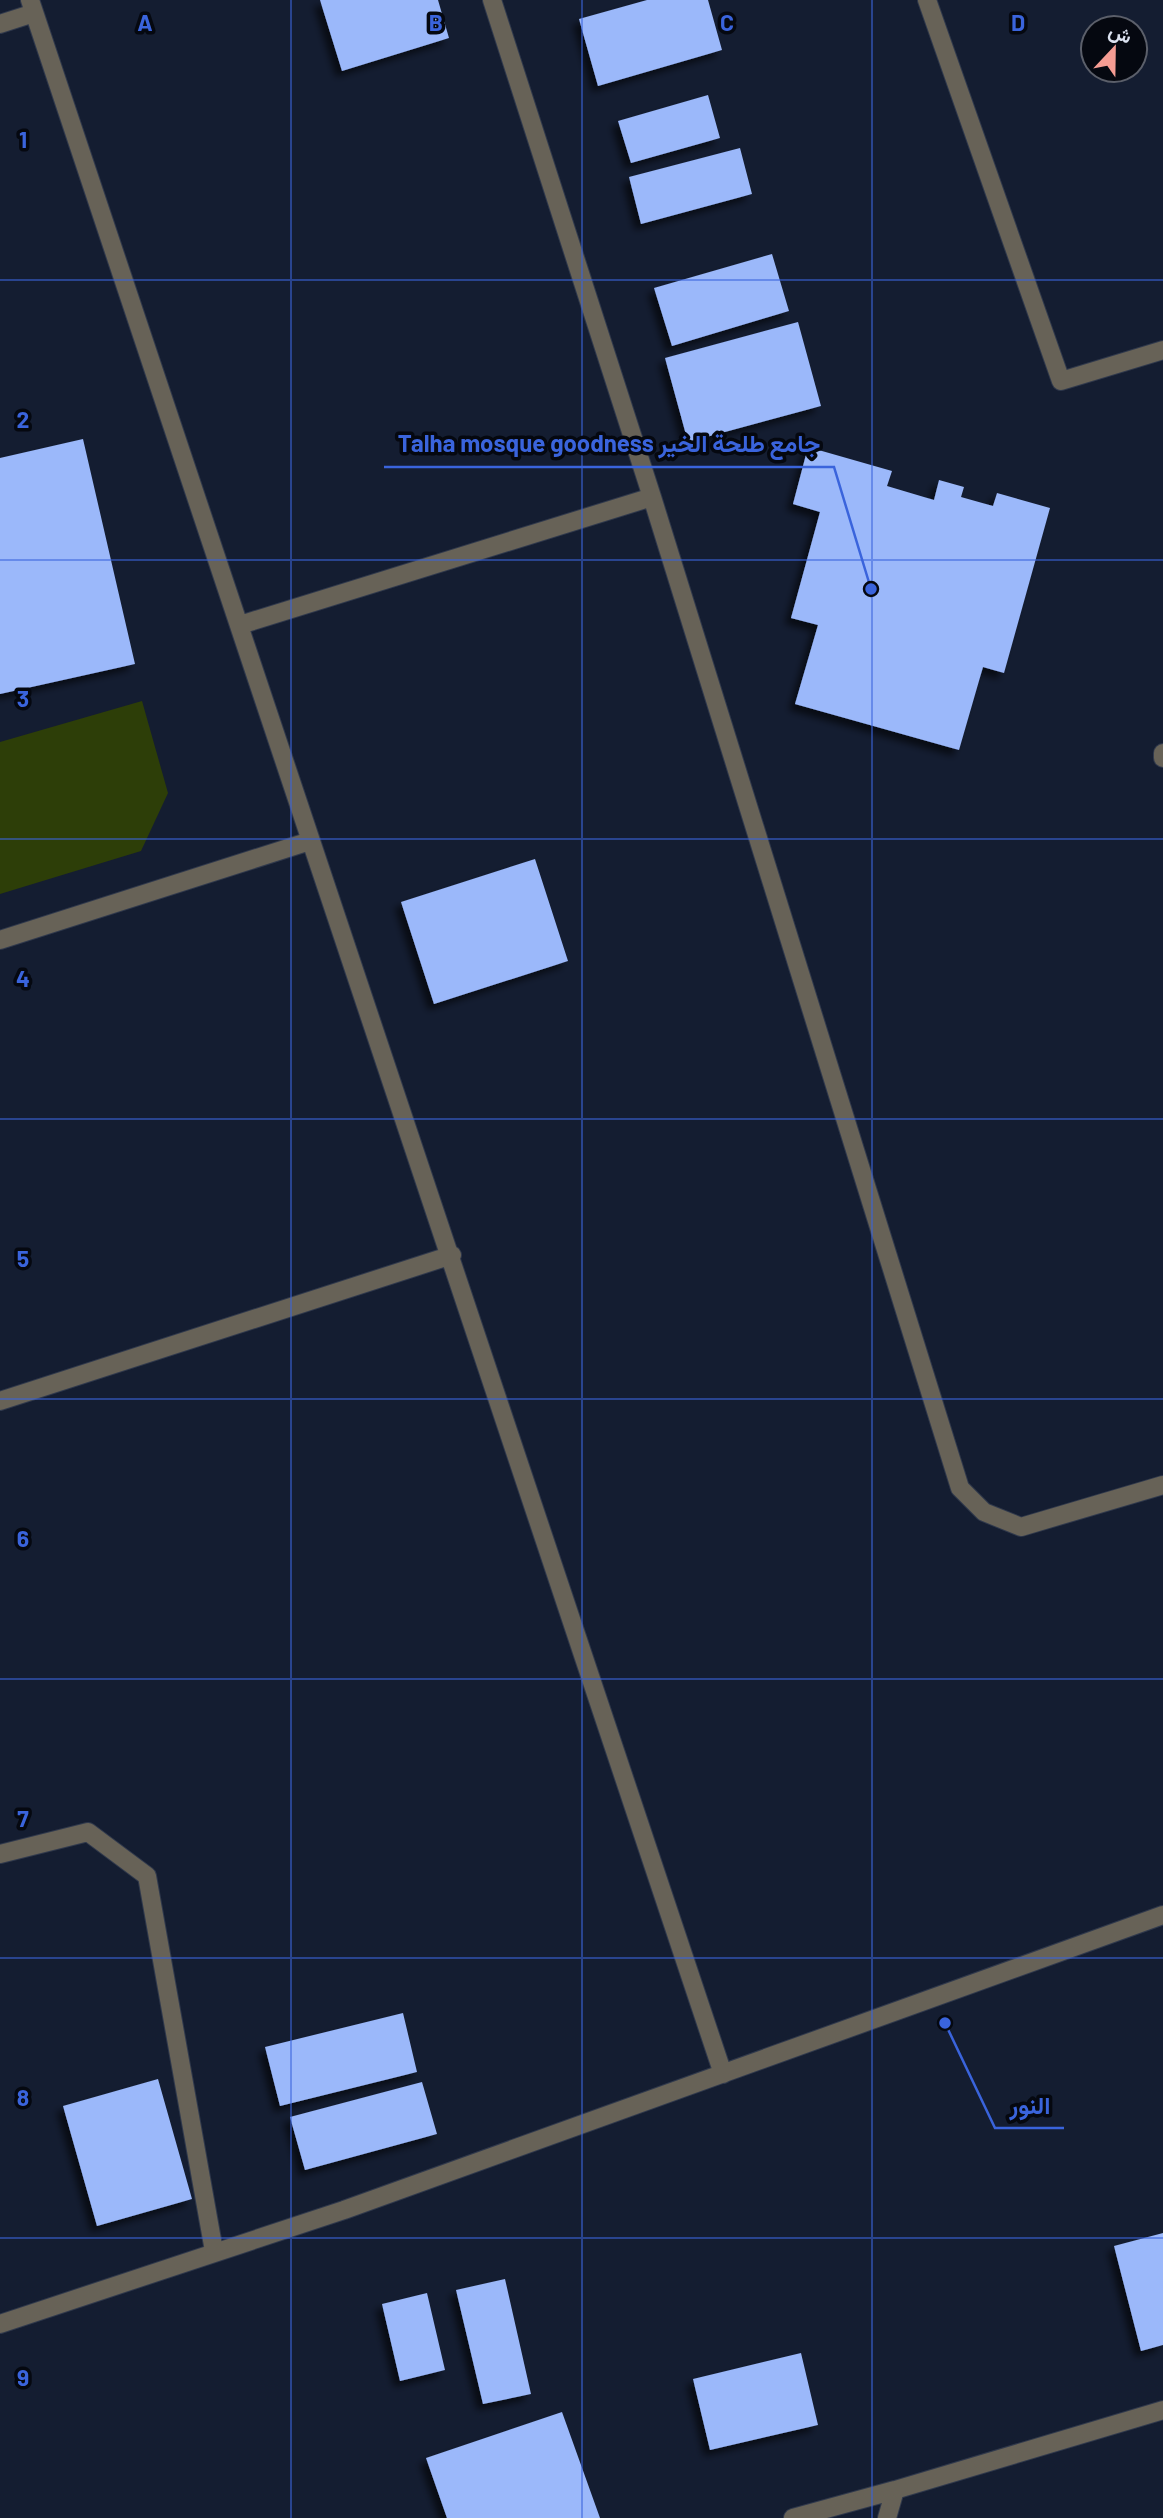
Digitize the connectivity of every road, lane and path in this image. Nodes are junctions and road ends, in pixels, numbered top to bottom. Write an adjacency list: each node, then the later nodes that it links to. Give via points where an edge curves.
1 (492, 0): 6 (street)
2 (927, 0): 5 (street, via 1061,381)
3 (32, 6): 4 (street); 7 (street)
4 (0, 24)
5 (1163, 350)
6 (652, 497): 7 (street); 14 (street, via 960,1488 984,1512 1021,1527)
7 (240, 625): 10 (street)
8 (1163, 753): 9 (street)
9 (1163, 758)
10 (310, 841): 11 (street); 12 (street)
11 (0, 940)
12 (452, 1255): 13 (street); 17 (street)
13 (0, 1401)
14 (1163, 1485)
15 (0, 1854): 18 (street, via 88,1832 147,1876)
16 (1163, 1915): 17 (street)
17 (723, 2074): 18 (street, via 344,2210)
18 (214, 2251): 19 (street)
19 (0, 2324)
20 (1163, 2410): 21 (street)
21 (895, 2490): 22 (street); 23 (street)
22 (793, 2518)
23 (887, 2518)

